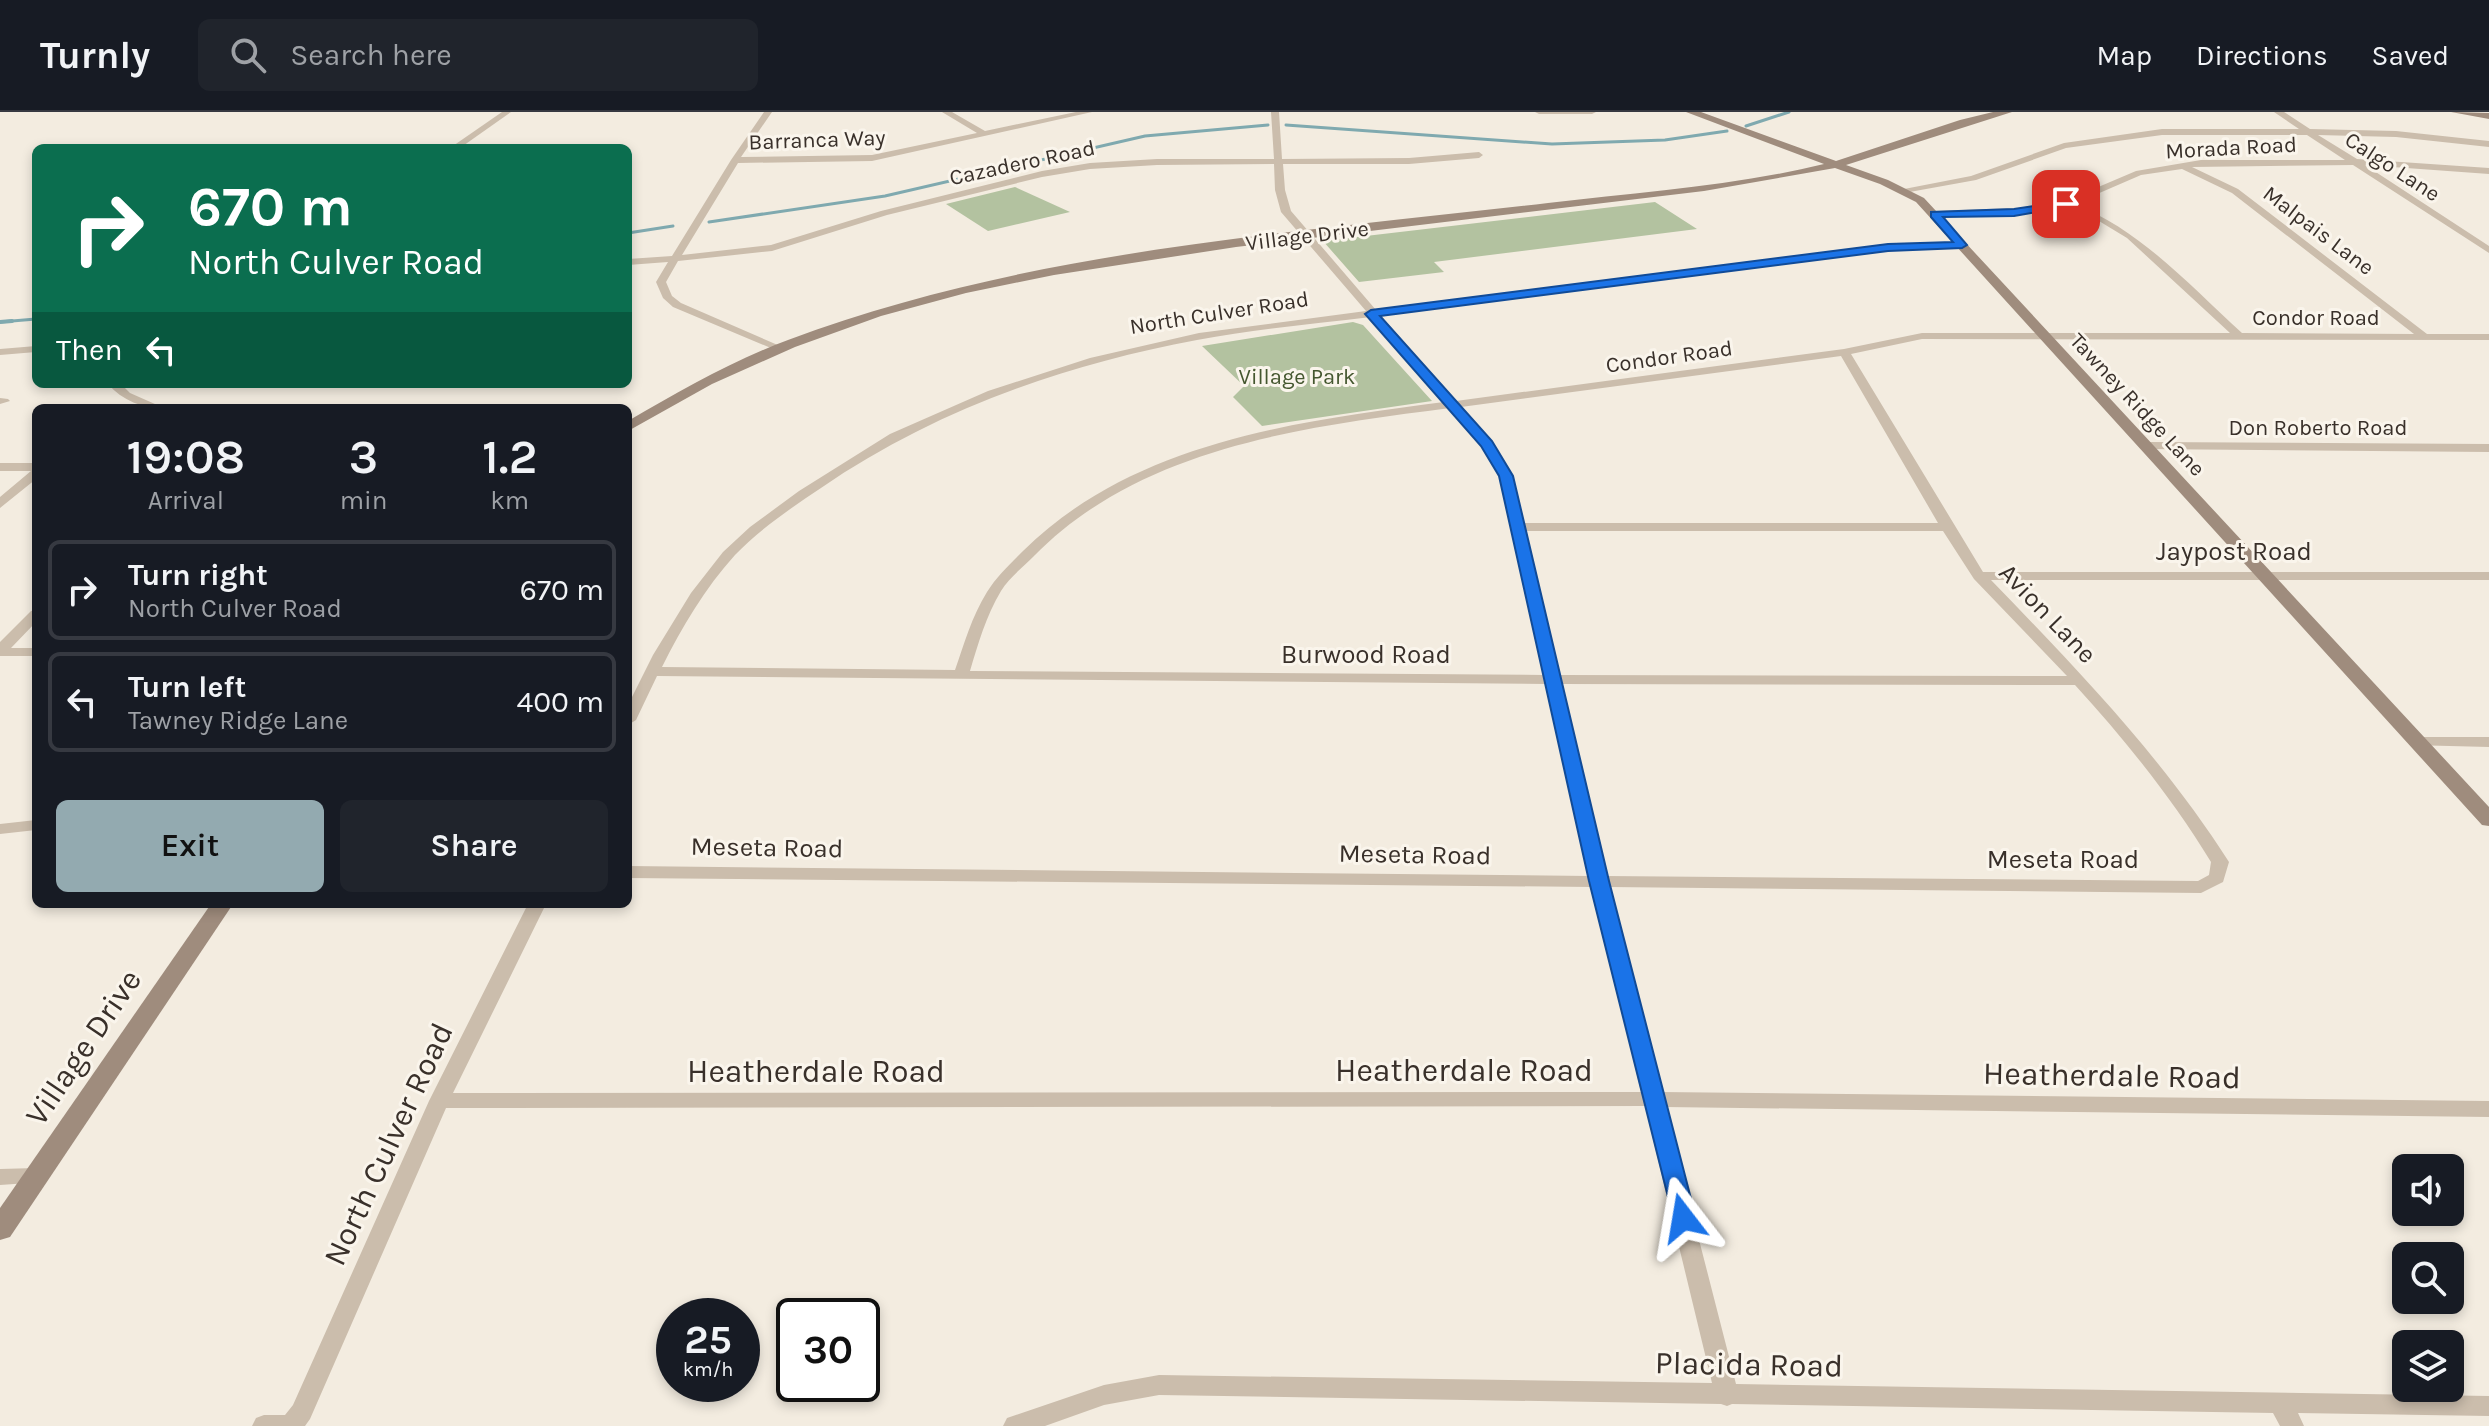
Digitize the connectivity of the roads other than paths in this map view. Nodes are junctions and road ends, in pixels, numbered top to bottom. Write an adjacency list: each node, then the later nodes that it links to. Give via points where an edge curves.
1 (507, 112): 15 (street)
2 (768, 112): 18 (street)
3 (946, 112): 14 (street)
4 (1088, 112): 14 (street, Barranca Way)
5 (1275, 112): 20 (street)
6 (1539, 112): 7 (street)
7 (1592, 112)
8 (1691, 112): 21 (main road, Tawney Ridge Lane)
9 (2007, 112): 21 (main road, Village Drive, via 1947,126)
10 (2278, 112): 13 (street, Calgo Lane)
11 (2456, 112): 12 (main road)
12 (2489, 116)
13 (2307, 131): 16 (street, Morada Road); 19 (street, Calgo Lane); 24 (street, Morada Road, via 2112,137 2064,146 1973,178)
14 (984, 134): 18 (street, Barranca Way, via 872,158)
15 (460, 144)
16 (2489, 144)
17 (1479, 155): 20 (street, Cazadero Road)
18 (735, 160): 30 (street)
19 (2352, 161): 22 (street, Morada Road); 23 (street, Morada Road); 29 (street, Calgo Lane)
20 (1278, 162): 27 (street, via 1282,202); 30 (street, Cazadero Road, via 1120,164 1057,171 884,213 788,244)
21 (1834, 165): 24 (main road, Tawney Ridge Lane); 27 (main road, Village Drive, via 1704,188)
22 (2183, 165): 25 (street, Morada Road, via 2123,178); 35 (street, Malpais Lane, via 2235,191)
23 (2489, 171)
24 (1904, 190): 26 (main road, Tawney Ridge Lane)
25 (2066, 204): 26 (street, Morada Road, via 2014,212); 34 (street, via 2130,236)
26 (1935, 214): 28 (main road, Tawney Ridge Lane)
27 (1304, 235): 32 (street); 38 (main road, Village Drive, via 1130,257 982,285)
28 (1962, 245): 32 (street, North Culver Road, via 1888,247); 33 (main road, Tawney Ridge Lane)
29 (2489, 250)
30 (673, 259): 31 (street, Cazadero Road); 38 (street, via 661,282 668,298)
31 (632, 262)
32 (1371, 314): 43 (street); 59 (street, North Culver Road, via 1136,349 1023,381 904,432 819,482 730,554 672,631)
33 (2045, 336): 34 (street, Condor Road); 40 (street, Condor Road, via 1922,336); 45 (main road, Tawney Ridge Lane)
34 (2239, 336): 35 (street, Condor Road)
35 (2425, 337): 36 (street, Condor Road)
36 (2489, 337)
37 (32, 349): 39 (street)
38 (782, 349): 44 (main road, Village Drive)
39 (0, 352)
40 (1844, 352): 43 (street, Condor Road); 52 (street, Avion Lane)
41 (118, 388): 42 (street)
42 (142, 404)
43 (1452, 405): 51 (street, via 1498,460); 60 (street, Condor Road, via 1251,438 1165,466 1107,493 1032,549 1000,583 978,623)
44 (632, 425)
45 (2147, 446): 46 (street, Don Roberto Road); 53 (main road, Tawney Ridge Lane)
46 (2489, 448)
47 (0, 467): 48 (street)
48 (32, 470)
49 (32, 474): 50 (street)
50 (0, 504)
51 (1519, 527): 52 (street); 61 (street)
52 (1947, 527): 54 (street, Avion Lane)
53 (2265, 575): 54 (street, Jaypost Road); 55 (street, Jaypost Road); 64 (main road, Tawney Ridge Lane)
54 (1979, 576): 62 (street, Avion Lane)
55 (2489, 576)
56 (32, 618): 57 (street)
57 (0, 651): 58 (street)
58 (32, 652)
59 (652, 671): 60 (street, Burwood Road); 63 (street, North Culver Road)
60 (961, 675): 61 (street, Burwood Road)
61 (1551, 678): 62 (street, Burwood Road); 70 (street)
62 (2079, 681): 71 (street, Avion Lane, via 2134,739 2210,843 2220,862 2217,878)
63 (632, 712)
64 (2416, 742): 65 (street); 66 (main road, Tawney Ridge Lane)
65 (2489, 742)
66 (2489, 820)
67 (32, 825): 68 (street)
68 (0, 829)
69 (632, 872): 70 (street, Meseta Road)
70 (1599, 881): 71 (street, Meseta Road); 74 (street)
71 (2201, 887)
72 (219, 908): 77 (main road, Village Drive)
73 (535, 908): 75 (street, North Culver Road)
74 (1654, 1099): 75 (street, Heatherdale Road); 76 (street, Heatherdale Road); 80 (street)
75 (439, 1101): 83 (street, North Culver Road, via 302,1412 291,1426)
76 (2489, 1109)
77 (36, 1176): 78 (street); 79 (main road, Village Drive)
78 (0, 1177)
79 (0, 1229)
80 (1727, 1396): 81 (street, Placida Road); 84 (street, Placida Road, via 1159,1385 1104,1395)
81 (2280, 1402): 82 (street, Placida Road); 85 (street)
82 (2489, 1406)
83 (264, 1426)
84 (1015, 1426)
85 (2292, 1426)

